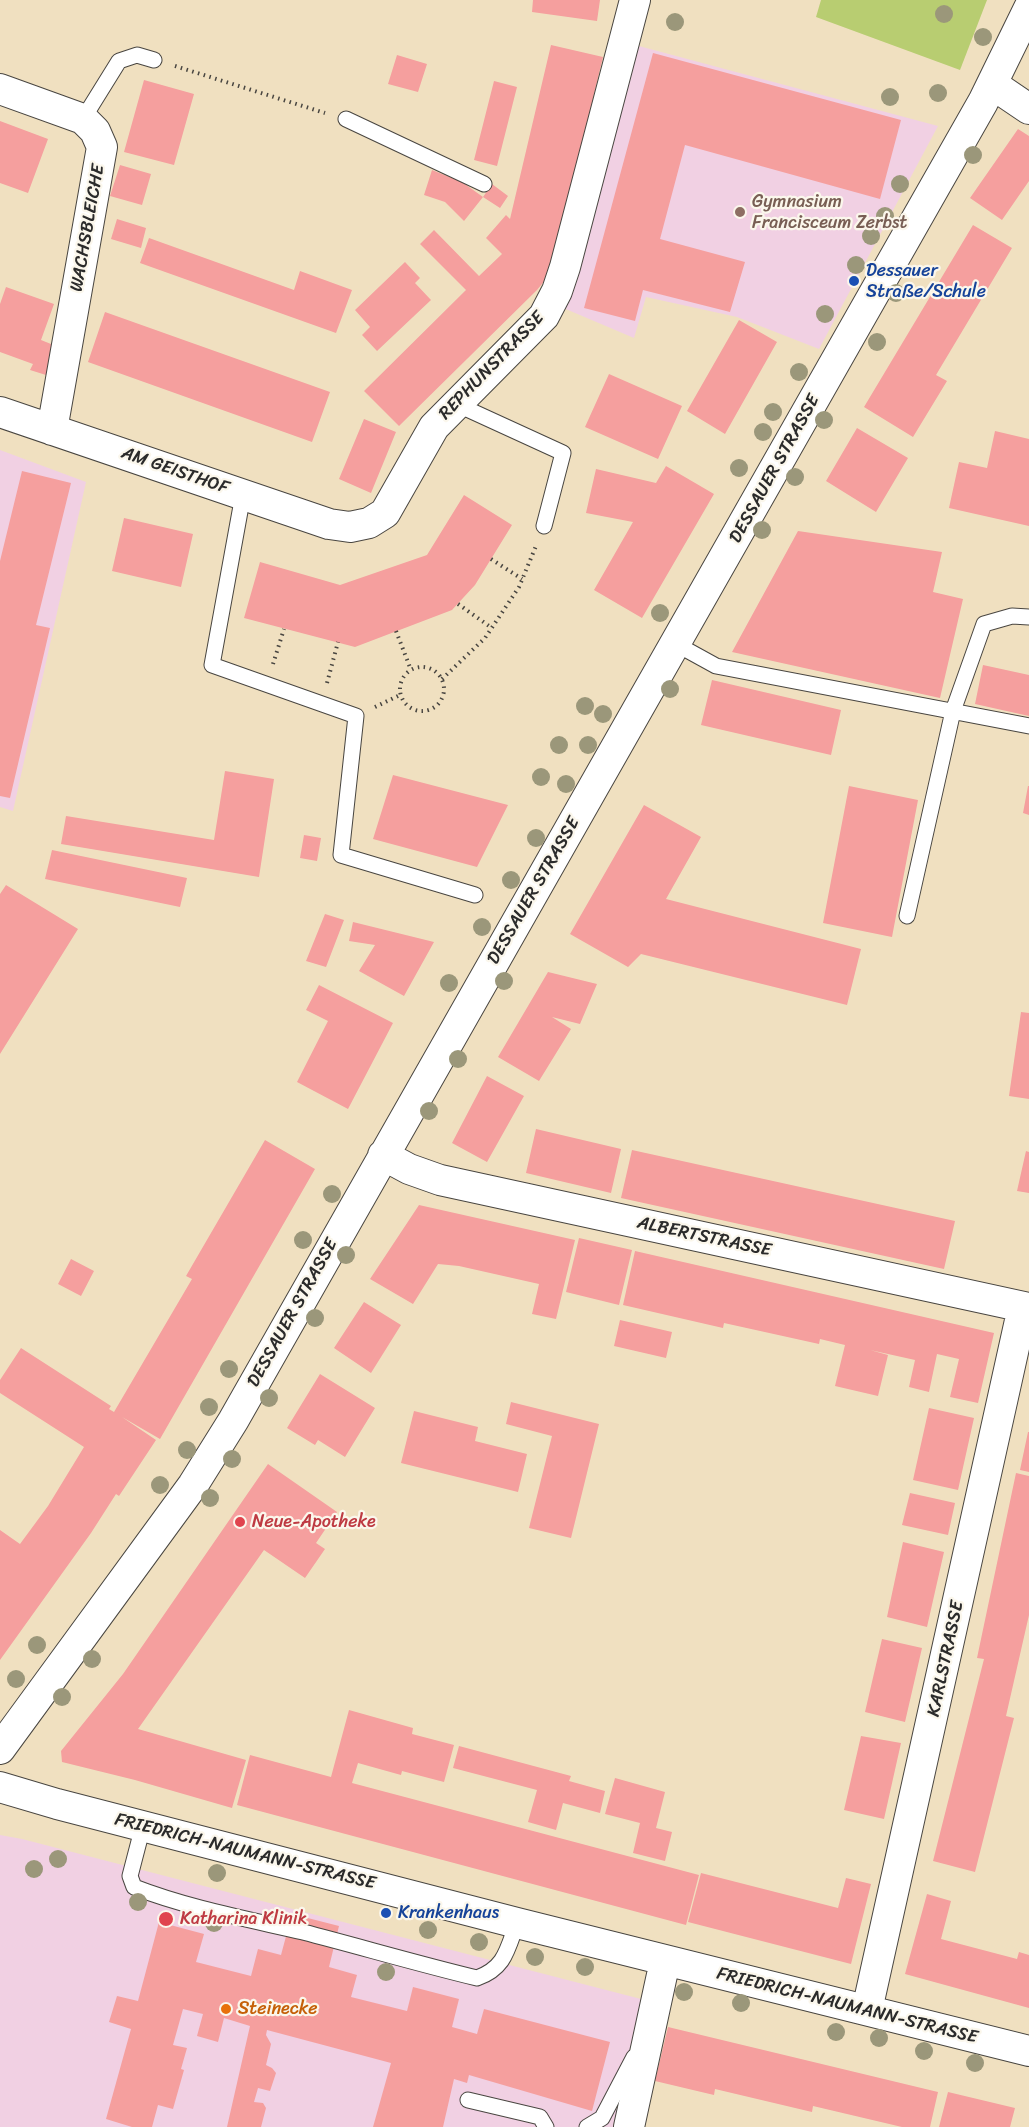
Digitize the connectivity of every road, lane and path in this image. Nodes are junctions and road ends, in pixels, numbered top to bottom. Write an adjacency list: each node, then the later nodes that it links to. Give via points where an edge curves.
1 (635, 0): 10 (street, REPHUNSTRASSE, via 557,291 544,316)
2 (1029, 8): 4 (street, DESSAUER STRASSE)
3 (154, 60): 7 (lane, via 137,55 119,61); 8 (path)
4 (992, 84): 6 (street); 24 (street, DESSAUER STRASSE)
5 (0, 89): 7 (street)
6 (1029, 109)
7 (83, 119): 12 (street, WACHSBLEICHE, via 95,131 102,147)
8 (346, 119): 9 (lane)
9 (484, 184)
10 (456, 404): 14 (lane, via 563,453); 15 (street, REPHUNSTRASSE, via 434,427 385,513 369,523)
11 (0, 412): 12 (street, AM GEISTHOF)
12 (52, 430): 13 (street, AM GEISTHOF)
13 (243, 495): 15 (street, AM GEISTHOF, via 329,524); 27 (lane, via 212,665)
14 (544, 526): 17 (path)
15 (350, 527)
16 (491, 559): 17 (path)
17 (522, 579): 20 (path)
18 (458, 604): 20 (path)
19 (1029, 617): 29 (lane, via 1012,616 984,624)
20 (492, 628): 26 (path)
21 (284, 629): 27 (path)
22 (396, 631): 25 (path)
23 (338, 642): 28 (path)
24 (676, 644): 29 (lane, via 716,666); 33 (street, DESSAUER STRASSE)
25 (411, 669): 26 (path, via 432,669); 26 (path, via 401,680 400,695 415,710 436,706 444,693)
26 (442, 679)
27 (266, 684): 28 (lane)
28 (321, 704): 31 (lane, via 356,716 340,855)
29 (953, 711): 30 (lane); 32 (lane)
30 (1029, 726)
31 (475, 895)
32 (908, 916)
33 (383, 1155): 34 (street, ALBERTSTRASSE, via 440,1180); 35 (street, DESSAUER STRASSE, via 203,1469)
34 (1026, 1308): 40 (street, KARLSTRASSE)
35 (0, 1749)
36 (0, 1787): 37 (street, FRIEDRICH-NAUMANN-STRASSE)
37 (143, 1826): 38 (street, FRIEDRICH-NAUMANN-STRASSE); 38 (lane, via 130,1876 134,1887 153,1895 477,1978 492,1972 504,1956)
38 (517, 1923): 39 (street, FRIEDRICH-NAUMANN-STRASSE)
39 (665, 1961): 40 (street, FRIEDRICH-NAUMANN-STRASSE); 43 (street, via 653,2022)
40 (867, 2010): 41 (street, FRIEDRICH-NAUMANN-STRASSE)
41 (1029, 2051)
42 (468, 2100): 44 (lane, via 540,2117)
43 (611, 2124): 45 (lane)
44 (546, 2127)
45 (587, 2127)

